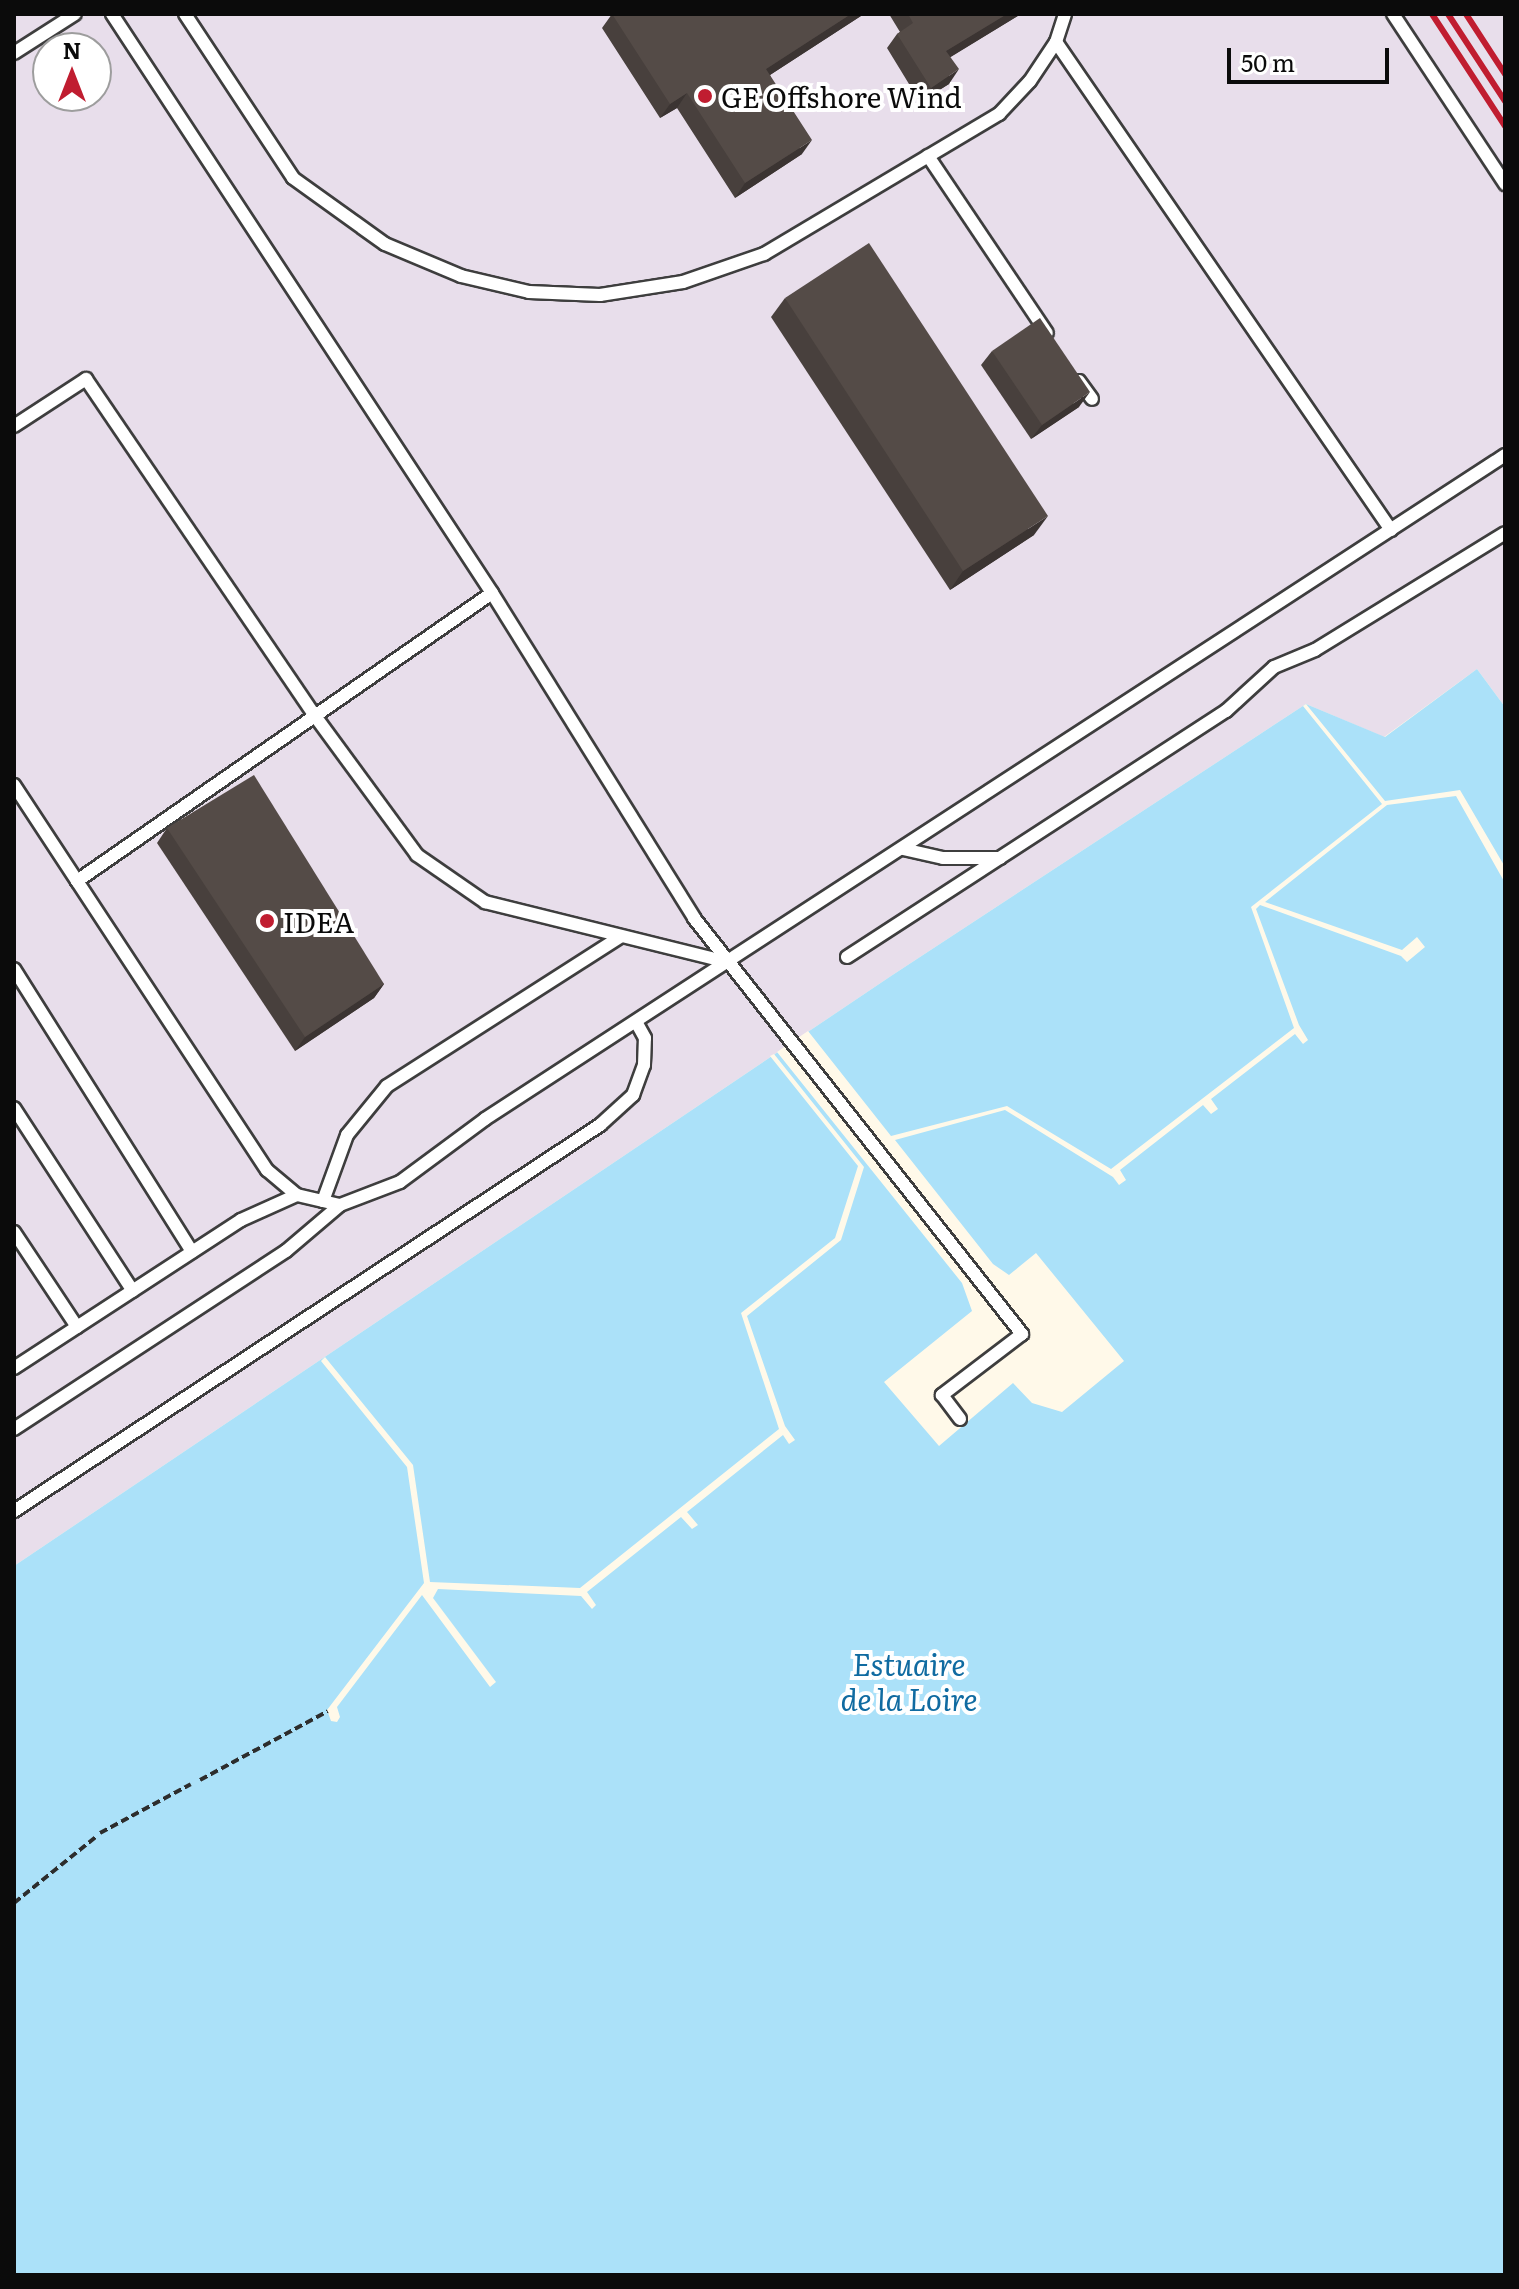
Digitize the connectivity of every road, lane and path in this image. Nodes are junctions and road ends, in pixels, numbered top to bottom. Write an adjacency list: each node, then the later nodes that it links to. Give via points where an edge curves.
1 (112, 14): 17 (lane)
2 (185, 14): 8 (lane, via 293,178 385,244 461,276 529,292 600,295 683,282 764,254)
3 (1065, 14): 6 (lane)
4 (1393, 14): 9 (lane)
5 (67, 16): 7 (lane)
6 (1056, 42): 8 (lane, via 999,114); 15 (lane)
7 (14, 53)
8 (928, 156): 10 (lane)
9 (1505, 184)
10 (1056, 347)
11 (1074, 373): 12 (lane)
12 (1092, 399)
13 (14, 426): 18 (lane, via 86,379)
14 (1505, 455): 15 (lane)
15 (1391, 530): 20 (lane)
16 (1505, 533): 21 (lane, via 1315,650 1274,667 1226,711)
17 (492, 593): 18 (lane); 25 (lane, via 694,918)
18 (315, 716): 22 (lane); 23 (lane, via 417,855 485,902)
19 (14, 785): 22 (lane)
20 (903, 849): 21 (lane, via 943,858); 25 (lane)
21 (1000, 858): 24 (lane)
22 (77, 881): 29 (lane, via 267,1170)
23 (620, 937): 25 (lane); 30 (lane, via 387,1086 347,1135)
24 (847, 957)
25 (728, 962): 27 (lane); 37 (lane, via 1022,1334 942,1395)
26 (14, 969): 33 (lane)
27 (636, 1022): 31 (lane, via 485,1119 400,1182); 39 (lane, via 645,1038 644,1065 633,1095 600,1125)
28 (14, 1108): 34 (lane)
29 (297, 1195): 30 (lane); 33 (lane, via 241,1220)
30 (323, 1201): 31 (lane)
31 (340, 1205): 38 (lane, via 286,1251)
32 (14, 1232): 35 (lane)
33 (192, 1252): 34 (lane)
34 (133, 1291): 35 (lane)
35 (77, 1327): 36 (lane)
36 (14, 1368)
37 (960, 1419)
38 (14, 1429)
39 (14, 1511)
40 (328, 1711): 41 (path)
41 (200, 1780)
42 (191, 1784): 43 (path, via 98,1835)
43 (14, 1903)

